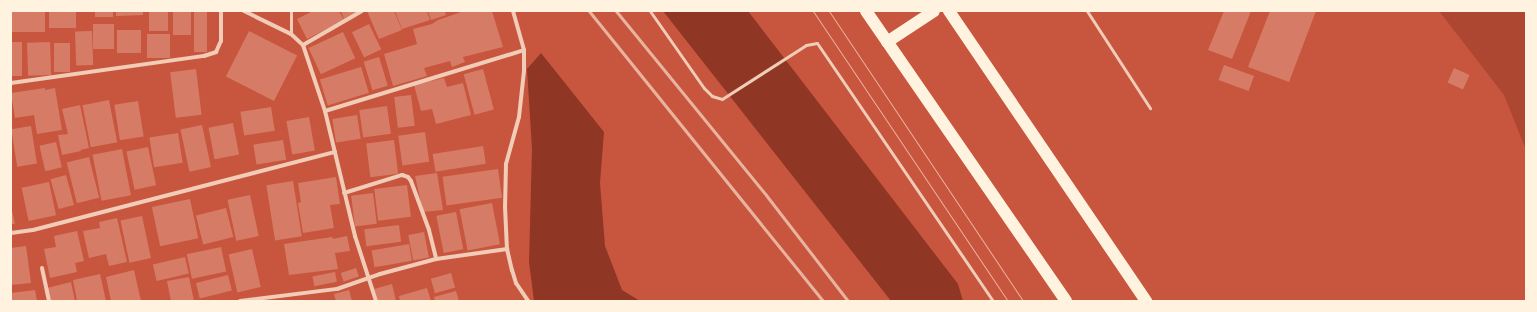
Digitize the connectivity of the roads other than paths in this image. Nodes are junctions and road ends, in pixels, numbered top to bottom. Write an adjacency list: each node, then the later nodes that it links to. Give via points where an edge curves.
1 (221, 11): 15 (street, via 221,41 216,52 204,56)
2 (244, 11): 11 (street)
3 (291, 11): 11 (lane)
4 (362, 11): 13 (street)
5 (512, 11): 14 (street)
6 (650, 11): 29 (lane, via 704,88 712,96 722,99 806,45 814,43 820,46)
7 (866, 11): 12 (highway)
8 (934, 11): 12 (highway)
9 (949, 11): 31 (highway)
10 (1086, 11): 16 (lane)
11 (291, 34): 13 (street)
12 (887, 42): 30 (highway)
13 (303, 45): 17 (street)
14 (524, 50): 17 (street); 21 (street, via 519,117 506,164)
15 (11, 82)
16 (1150, 108)
17 (325, 111): 18 (street)
18 (335, 152): 19 (street); 20 (street, via 33,230)
19 (344, 193): 22 (street, via 402,175 408,177 412,181 429,230); 24 (street)
20 (11, 233)
21 (507, 248): 22 (street); 28 (street, via 516,283)
22 (436, 259): 24 (street)
23 (42, 268): 25 (street)
24 (369, 279): 26 (street, via 337,289); 27 (street)
25 (49, 301)
26 (240, 301)
27 (376, 301)
28 (528, 301)
29 (993, 301)
30 (1066, 301)
31 (1146, 301)

